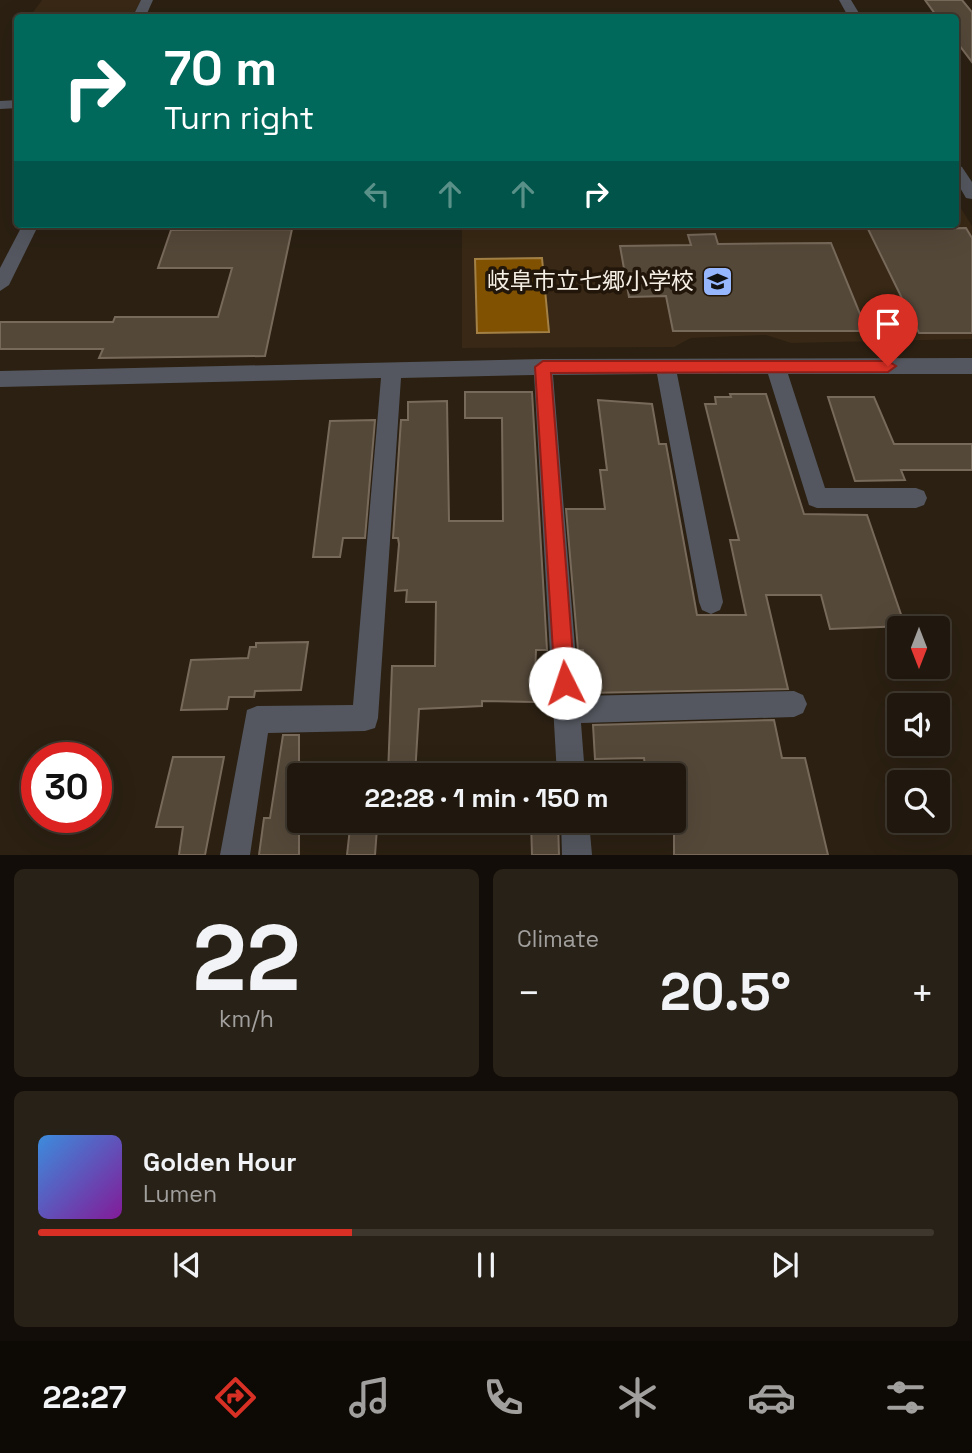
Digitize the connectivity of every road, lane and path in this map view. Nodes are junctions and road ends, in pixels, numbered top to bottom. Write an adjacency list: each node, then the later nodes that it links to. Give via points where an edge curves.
1 (959, 174): 2 (street)
2 (972, 194)
3 (29, 228): 4 (street)
4 (0, 285)
5 (972, 366): 8 (street)
6 (543, 367): 7 (street); 9 (street); 14 (street)
7 (666, 367): 8 (street); 12 (street)
8 (776, 367): 11 (street, via 817,498)
9 (392, 370): 10 (street); 17 (street, via 365,718 257,720)
10 (0, 379)
11 (916, 498)
12 (711, 602)
13 (794, 704): 14 (street)
14 (567, 709): 15 (street)
15 (570, 763)
16 (576, 833): 18 (street)
17 (235, 855)
18 (577, 855)

